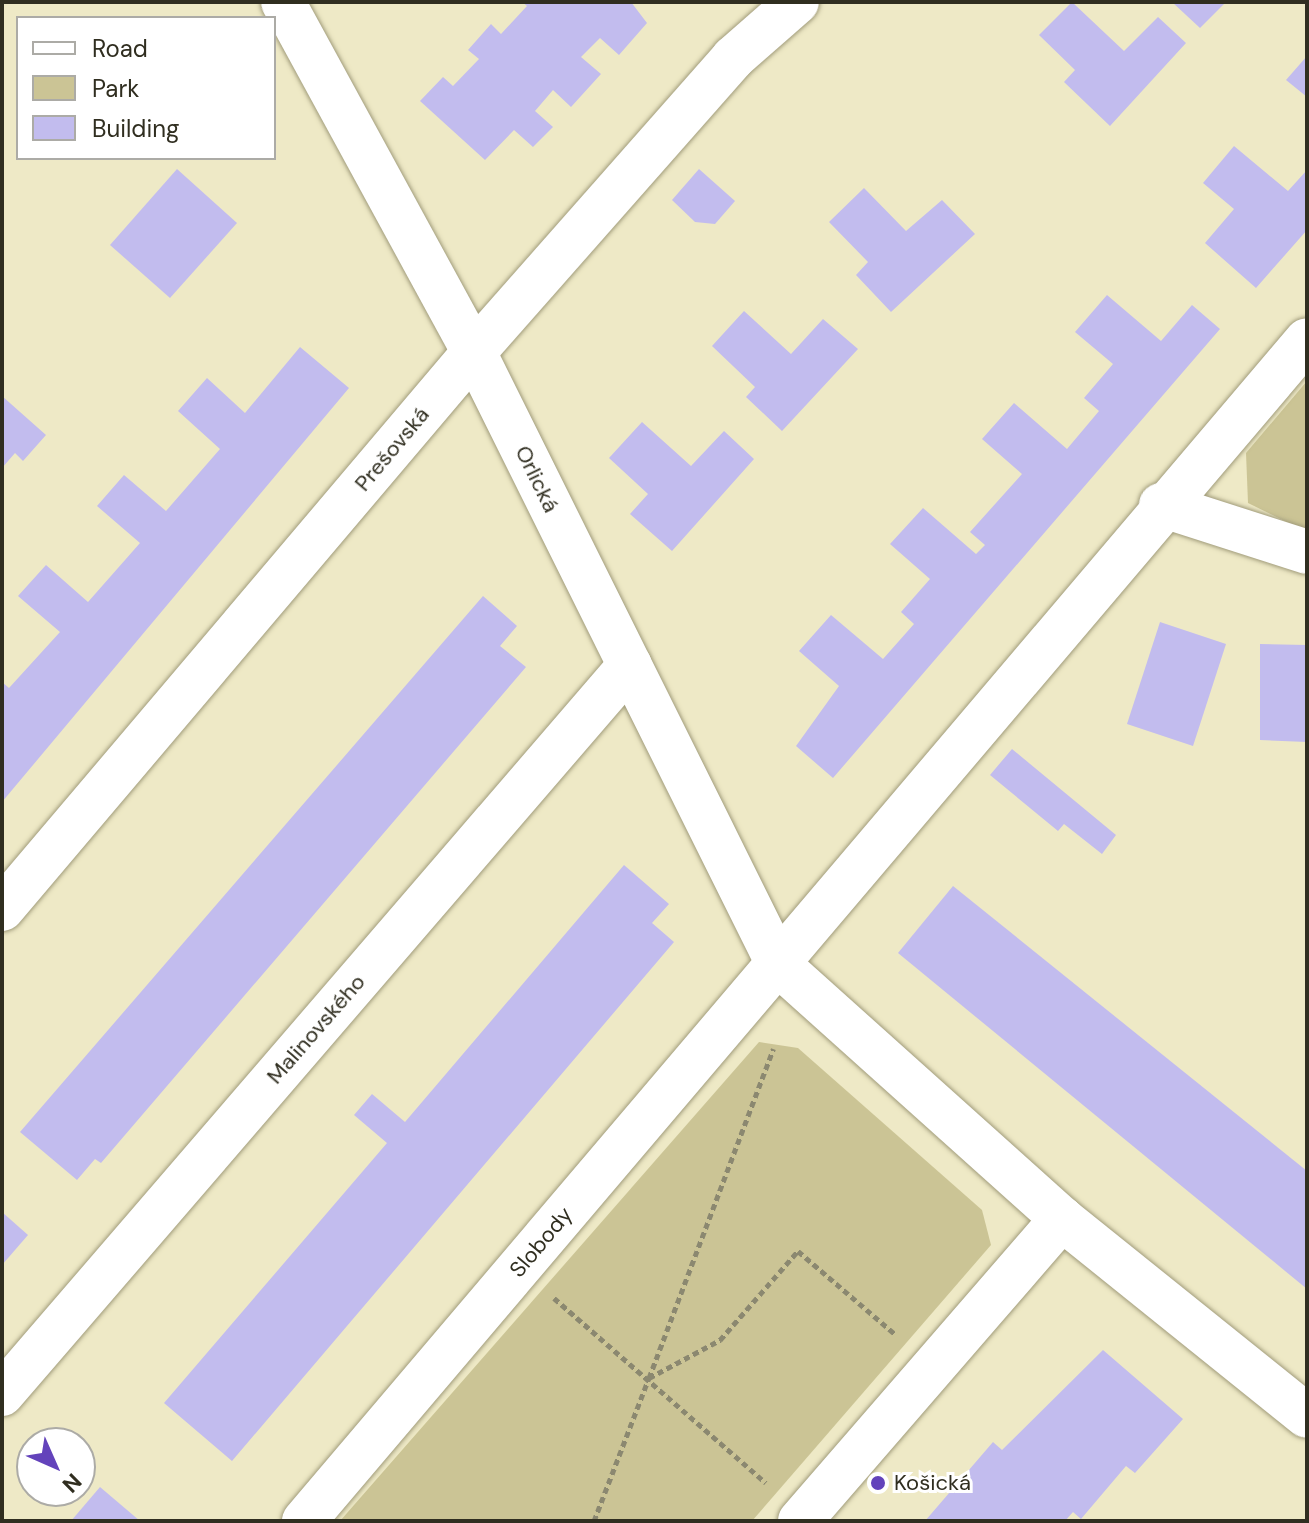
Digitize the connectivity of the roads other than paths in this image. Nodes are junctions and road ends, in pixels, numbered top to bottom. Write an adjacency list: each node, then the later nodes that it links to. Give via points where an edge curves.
1 (283, 2): 4 (street, Orlická)
2 (797, 2): 4 (street, Prešovská, via 733,58)
3 (1307, 340): 5 (street, Slobody)
4 (474, 352): 7 (street, Orlická); 8 (street, Prešovská)
5 (1161, 505): 6 (street); 9 (street, Slobody)
6 (1307, 552)
7 (630, 665): 9 (street, Orlická); 11 (street, Malinovského)
8 (2, 909)
9 (778, 964): 10 (street); 14 (street, Slobody)
10 (1062, 1219): 12 (street); 13 (street)
11 (2, 1394)
12 (1307, 1416)
13 (808, 1512)
14 (304, 1521)

